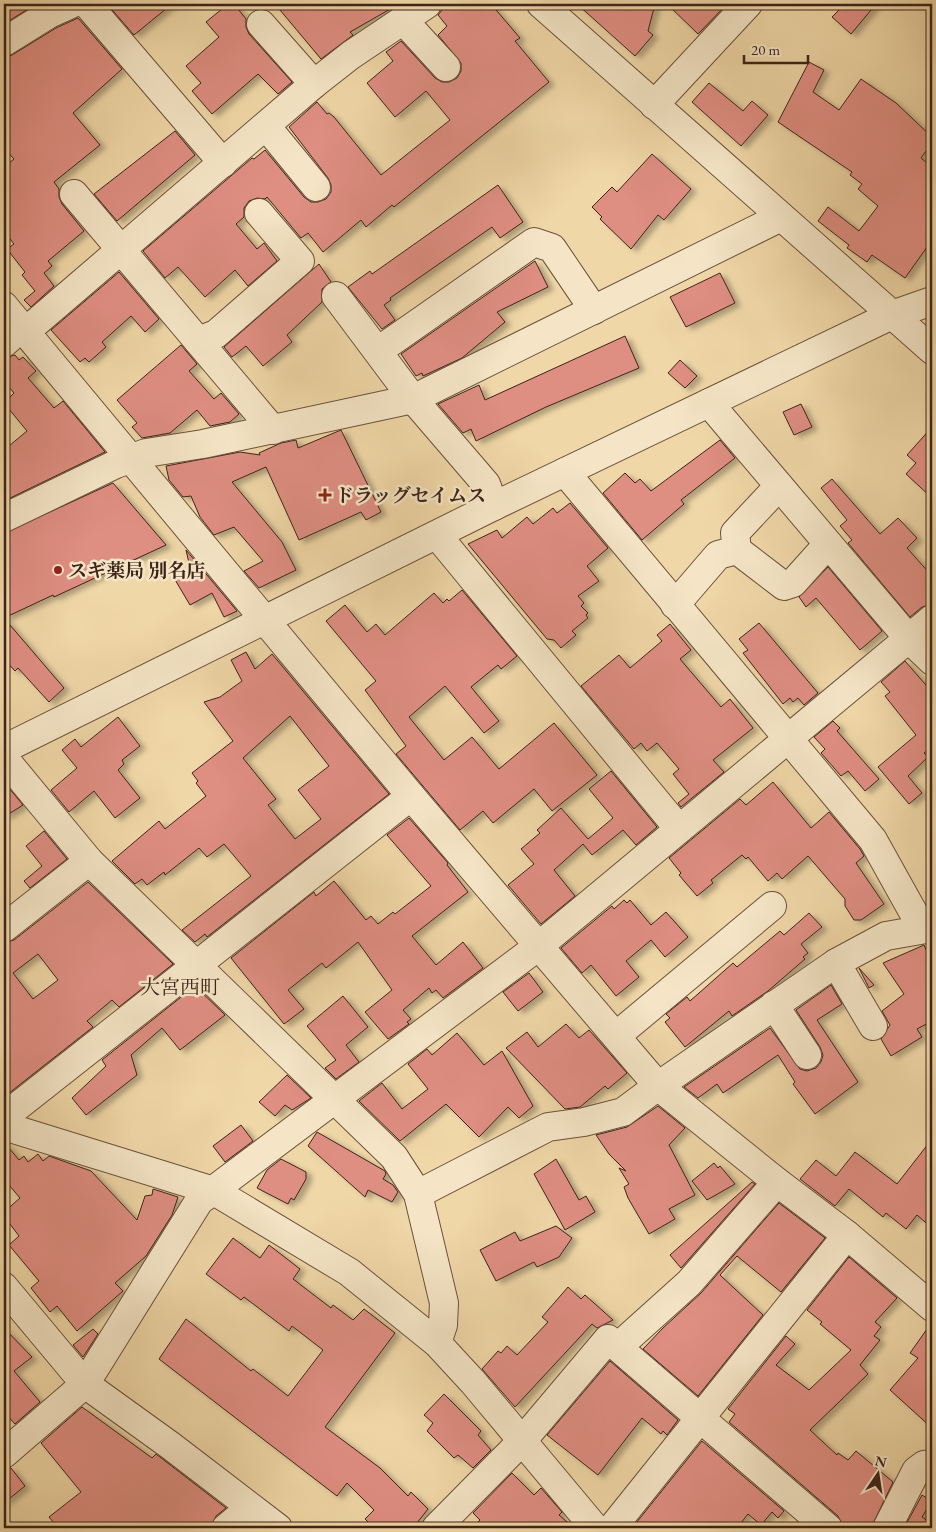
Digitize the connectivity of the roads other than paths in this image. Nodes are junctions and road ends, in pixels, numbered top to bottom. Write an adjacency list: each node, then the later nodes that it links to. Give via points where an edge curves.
1 (71, 4): 8 (street, via 48,14)
2 (87, 4): 13 (street)
3 (427, 4): 6 (street)
4 (541, 4): 11 (street)
5 (748, 4): 11 (street)
6 (403, 20): 9 (street); 10 (street)
7 (261, 24): 10 (street)
8 (4, 42)
9 (446, 67)
10 (314, 84): 12 (street)
11 (654, 105): 17 (street)
12 (266, 126): 13 (street); 14 (street)
13 (223, 163): 18 (street)
14 (316, 187)
15 (74, 194): 18 (street)
16 (259, 213): 25 (street, via 300,261 216,334)
17 (781, 217): 22 (street); 23 (street)
18 (122, 250): 24 (street); 25 (street)
19 (336, 296): 27 (street)
20 (932, 301): 23 (street)
21 (4, 306): 24 (street)
22 (594, 310): 27 (street, via 552,248 534,242); 28 (street)
23 (892, 316): 26 (street); 29 (street)
24 (17, 334): 31 (street)
25 (198, 341): 30 (street)
26 (932, 350)
27 (378, 351): 28 (street)
28 (413, 399): 30 (street); 34 (street, via 486,484)
29 (709, 403): 32 (street); 33 (street)
30 (273, 430): 31 (street, via 146,452)
31 (130, 458): 35 (street); 41 (street)
32 (565, 472): 34 (street); 39 (street)
33 (778, 486): 37 (street); 38 (street, via 735,533)
34 (494, 506): 36 (street)
35 (4, 518)
36 (437, 535): 41 (street); 48 (street)
37 (828, 544): 38 (street, via 793,583 784,586); 42 (street)
38 (737, 550): 39 (street, via 718,555)
39 (675, 605): 44 (street)
40 (932, 619): 42 (street)
41 (266, 620): 45 (street); 47 (street)
42 (909, 638): 43 (street); 44 (street)
43 (932, 661)
44 (788, 740): 48 (street); 52 (street, via 873,840)
45 (4, 749)
46 (4, 758): 49 (street)
47 (412, 796): 53 (street); 55 (street)
48 (679, 829): 53 (street)
49 (89, 861): 51 (street); 55 (street)
50 (772, 906): 58 (street)
51 (4, 928)
52 (929, 929): 54 (street, via 886,936)
53 (540, 945): 58 (street); 61 (street)
54 (836, 963): 56 (street); 57 (street)
55 (194, 966): 61 (street); 62 (street)
56 (774, 1005): 59 (street); 60 (street)
57 (873, 1026)
58 (616, 1036): 60 (street)
59 (807, 1055)
60 (658, 1086): 64 (street); 66 (street, via 623,1112 548,1127)
61 (336, 1100): 65 (street); 66 (street, via 394,1157)
62 (4, 1117)
63 (4, 1126): 65 (street)
64 (777, 1182): 67 (street); 71 (street, via 689,1283)
65 (214, 1191): 70 (street, via 349,1272); 72 (street, via 199,1201)
66 (418, 1194): 70 (street, via 444,1304 443,1325)
67 (847, 1235): 69 (street); 73 (street)
68 (4, 1287): 72 (street)
69 (932, 1307)
70 (437, 1343): 74 (street)
71 (619, 1346): 73 (street); 74 (street, via 608,1338)
72 (85, 1384): 75 (street); 77 (street)
73 (699, 1418): 82 (street); 83 (street)
74 (522, 1441): 80 (street); 81 (street)
75 (4, 1454)
76 (932, 1464): 84 (street, via 916,1471)
77 (250, 1508): 78 (street); 79 (street)
78 (226, 1528)
79 (278, 1528)
80 (436, 1528)
81 (595, 1528)
82 (612, 1528)
83 (828, 1528)
84 (888, 1528)

